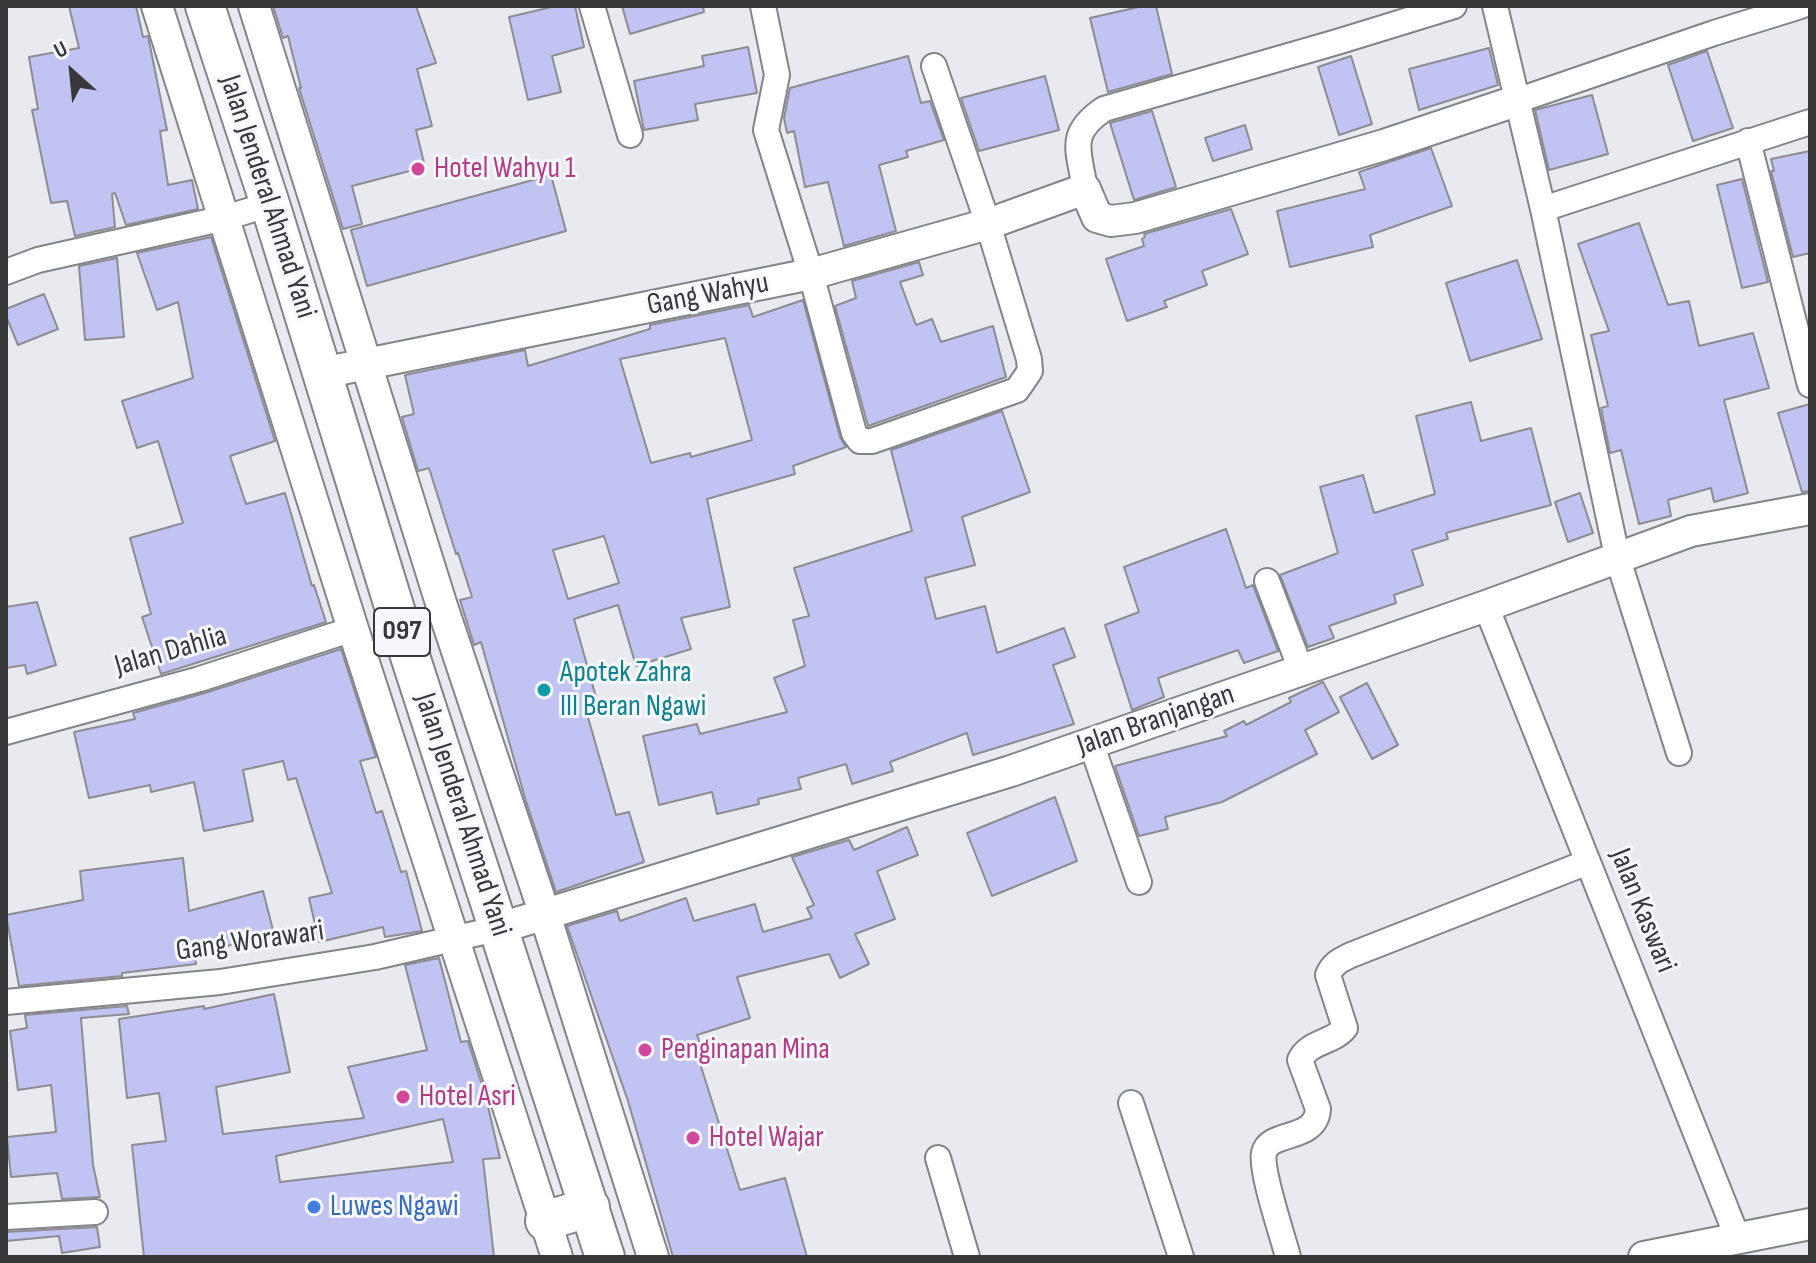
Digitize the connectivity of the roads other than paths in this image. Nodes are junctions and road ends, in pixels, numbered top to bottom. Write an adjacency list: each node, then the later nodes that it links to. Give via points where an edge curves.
1 (157, 6): 17 (street)
2 (205, 6): 15 (main road, Jalan Jenderal Ahmad Yani / 097)
3 (254, 6): 21 (street)
4 (592, 6): 12 (street)
5 (763, 6): 20 (street, via 777,75 766,130)
6 (1454, 6): 14 (street, via 1104,109 1085,121 1077,141)
7 (1495, 6): 10 (street)
8 (1801, 6): 10 (street)
9 (934, 66): 18 (street)
10 (1516, 101): 14 (street, via 1135,218 1097,217); 16 (street)
11 (1810, 122): 13 (street)
12 (630, 135)
13 (1748, 141): 16 (street); 23 (street)
14 (1085, 189): 18 (street, Gang Wahyu)
15 (270, 204): 17 (street); 22 (main road, Jalan Jenderal Ahmad Yani / 097)
16 (1543, 209): 25 (street)
17 (225, 218): 19 (street); 30 (street)
18 (988, 224): 20 (street, Gang Wahyu); 20 (street, via 1030,371 1017,390 872,441 860,441 854,433)
19 (6, 272)
20 (811, 274): 21 (street, Gang Wahyu)
21 (367, 362): 22 (street, Gang Wahyu); 27 (street)
22 (322, 373): 29 (main road, Jalan Jenderal Ahmad Yani / 097)
23 (1810, 385)
24 (1810, 509): 25 (street, Jalan Branjangan, via 1691,531)
25 (1617, 556): 28 (street, Jalan Branjangan); 34 (street)
26 (1267, 581): 31 (street)
27 (441, 603): 29 (street); 37 (street)
28 (1486, 606): 31 (street, Jalan Branjangan); 35 (street, Jalan Kaswari)
29 (397, 616): 30 (street); 38 (main road, Jalan Jenderal Ahmad Yani / 097)
30 (353, 629): 32 (street, Jalan Dahlia, via 200,679); 39 (street)
31 (1301, 670): 33 (street, Jalan Branjangan)
32 (6, 732)
33 (1091, 743): 36 (street); 37 (street, Jalan Branjangan)
34 (1679, 753)
35 (1588, 862): 48 (street, Jalan Kaswari); 54 (street, via 1351,955 1331,968 1328,975 1345,1028 1300,1060 1317,1117 1311,1128 1264,1153)
36 (1139, 882)
37 (545, 915): 38 (street, Jalan Branjangan); 51 (street)
38 (500, 928): 39 (street, Gang Worawari); 43 (main road, Jalan Jenderal Ahmad Yani / 097)
39 (455, 940): 40 (street, Gang Worawari, via 220,982); 46 (street)
40 (6, 1002)
41 (1131, 1103): 53 (street)
42 (938, 1158): 52 (street)
43 (590, 1207): 46 (main road); 50 (main road, Jalan Jenderal Ahmad Yani / 097)
44 (95, 1212): 45 (street)
45 (6, 1217)
46 (545, 1221): 49 (street)
47 (1810, 1224): 48 (street)
48 (1738, 1239): 55 (street)
49 (557, 1257)
50 (605, 1257)
51 (653, 1257)
52 (967, 1257)
53 (1181, 1257)
54 (1288, 1257)
55 (1644, 1257)

